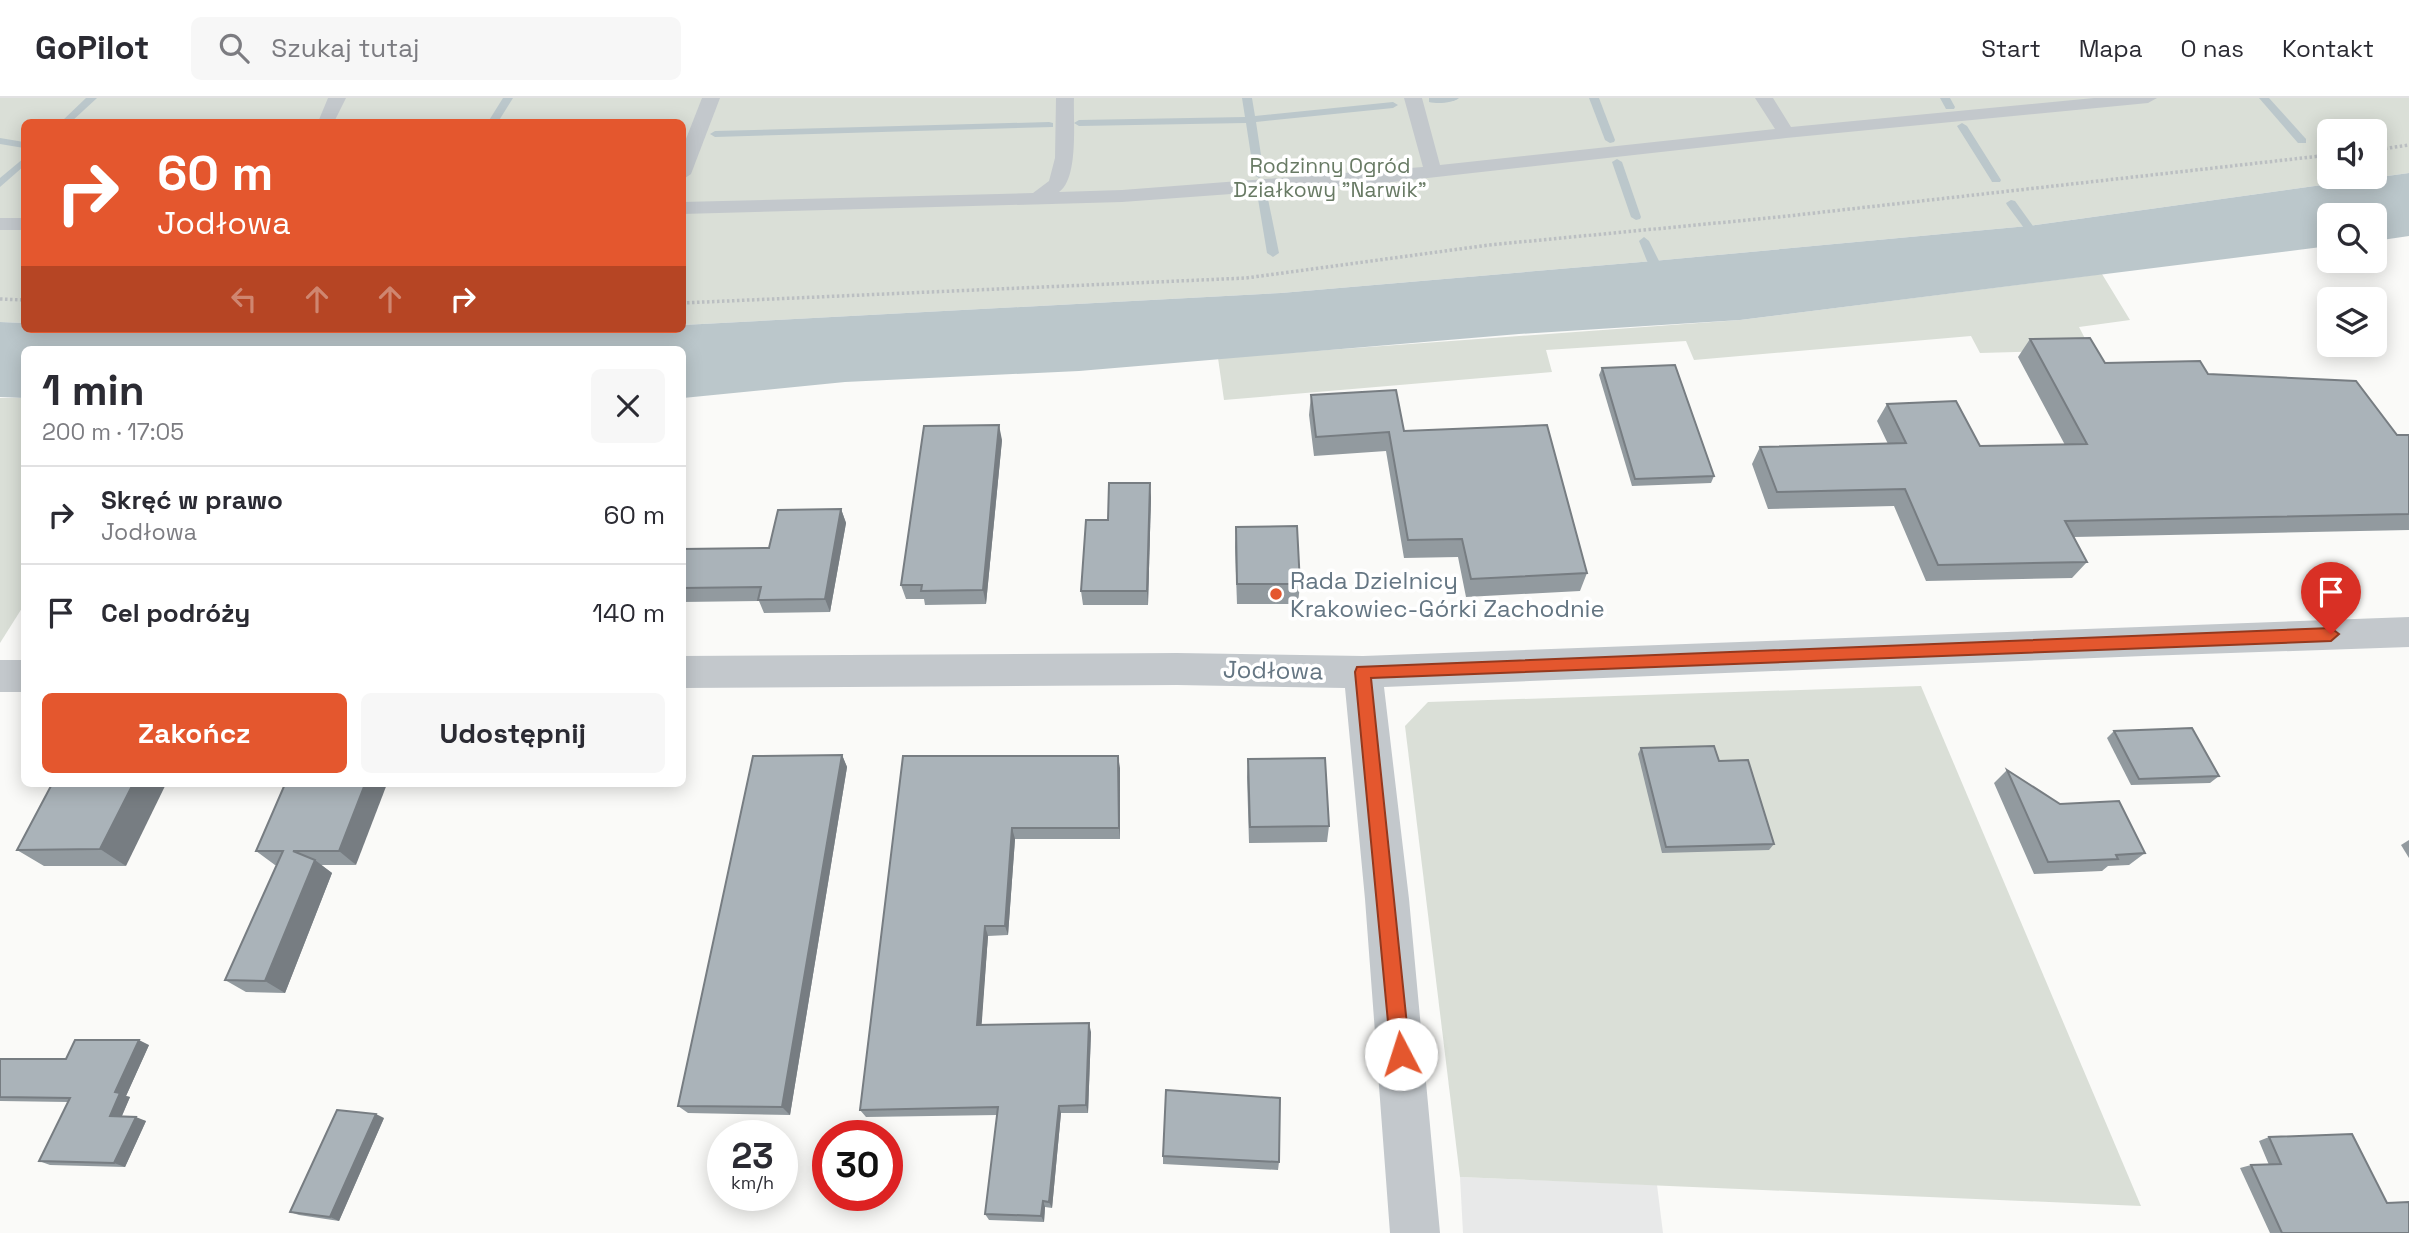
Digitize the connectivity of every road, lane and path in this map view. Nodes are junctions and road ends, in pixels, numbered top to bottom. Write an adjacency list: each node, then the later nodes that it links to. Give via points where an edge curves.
1 (337, 98): 8 (lane)
2 (711, 98): 13 (lane)
3 (1065, 98): 15 (lane, via 1065,158 1058,184)
4 (1413, 98): 14 (lane)
5 (1764, 98): 9 (lane)
6 (2148, 98): 7 (lane)
7 (2107, 100): 9 (lane)
8 (327, 119)
9 (1786, 132): 14 (lane)
10 (2409, 145): 11 (path)
11 (2387, 148)
12 (2317, 156): 21 (path, via 1489,245 1246,278)
13 (686, 164)
14 (1433, 172): 15 (lane, via 1122,196)
15 (1039, 197): 16 (lane)
16 (686, 208)
17 (0, 224): 18 (lane)
18 (21, 224)
19 (0, 299): 20 (path)
20 (21, 300)
21 (686, 303)
22 (2409, 632): 24 (street, Jodłowa)
23 (686, 672): 24 (street, Jodłowa)
24 (1363, 672): 27 (street)
25 (0, 676): 26 (street)
26 (21, 676)
27 (1415, 1233)

